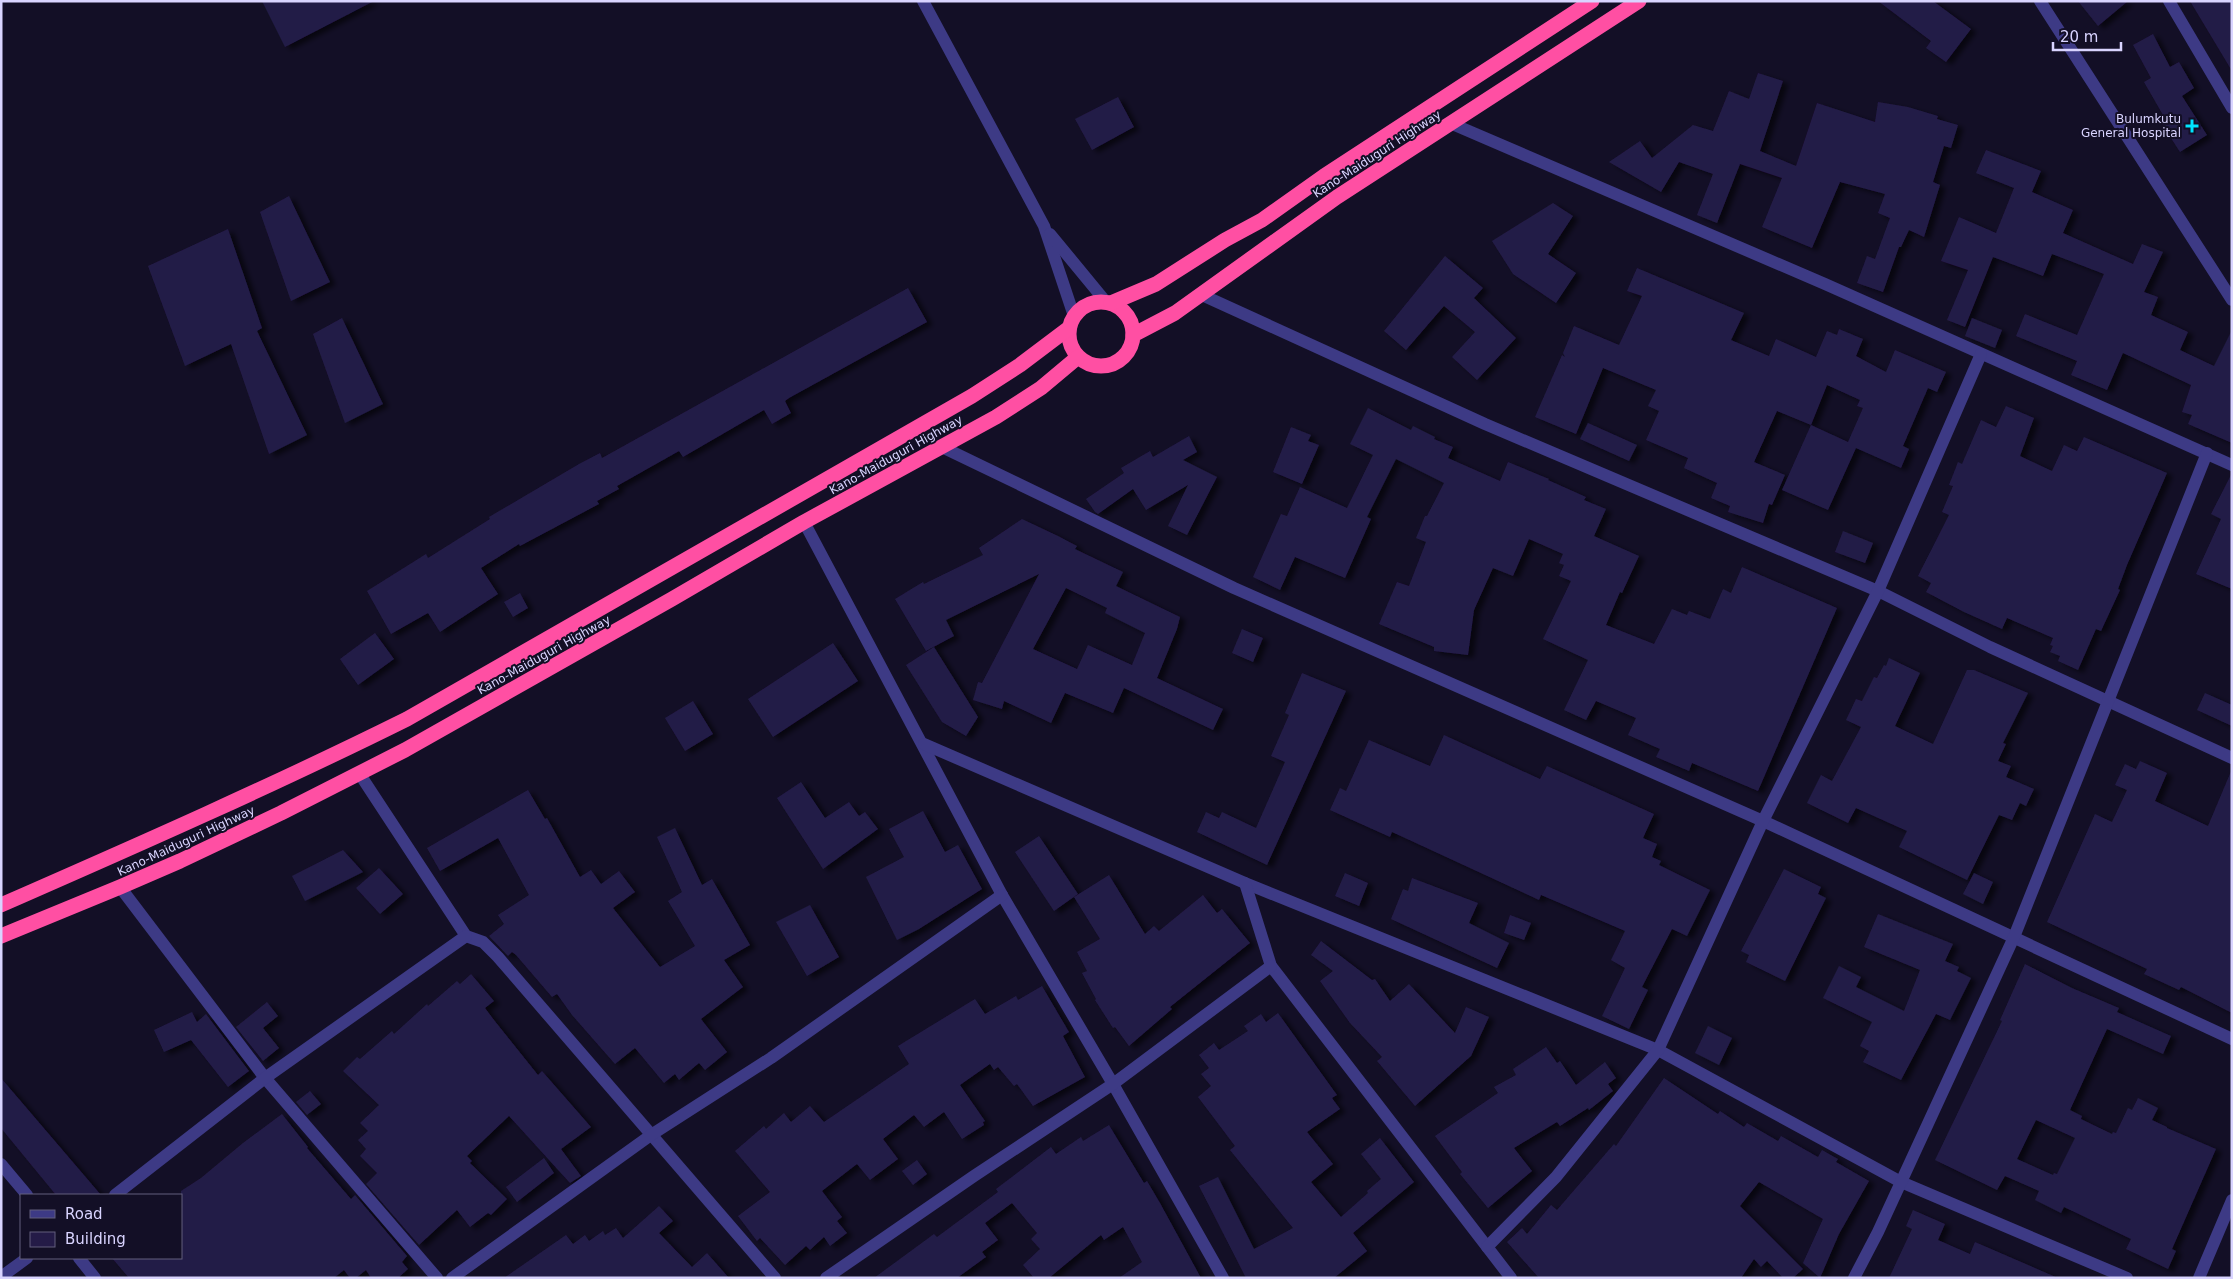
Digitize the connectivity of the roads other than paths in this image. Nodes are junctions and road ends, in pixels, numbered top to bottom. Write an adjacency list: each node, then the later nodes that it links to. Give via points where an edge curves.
1 (923, 1): 8 (street)
2 (1592, 1): 11 (highway, Kano-Maiduguri Highway, via 1262,220 1156,284)
3 (1639, 1): 7 (highway, Kano-Maiduguri Highway)
4 (2040, 1): 10 (street)
5 (2169, 1): 6 (street)
6 (2232, 108)
7 (1450, 123): 9 (highway, Kano-Maiduguri Highway, via 1296,225); 14 (street)
8 (1044, 226): 11 (street); 12 (street)
9 (1202, 295): 13 (highway, Kano-Maiduguri Highway); 20 (street, via 1485,424)
10 (2232, 300)
11 (1108, 303): 12 (highway, via 1094,303 1083,308); 13 (highway, via 1127,315)
12 (1072, 322): 15 (highway, via 1069,339); 29 (highway, Kano-Maiduguri Highway, via 1020,365 972,396 407,719 198,819)
13 (1133, 335): 15 (highway, via 1126,355 1108,366 1097,367)
14 (1981, 354): 17 (street); 20 (street)
15 (1078, 357): 16 (highway, Kano-Maiduguri Highway, via 1040,388)
16 (942, 446): 19 (highway, Kano-Maiduguri Highway); 25 (street, via 1234,588)
17 (2207, 453): 18 (street); 21 (street)
18 (2232, 465)
19 (804, 522): 22 (street); 24 (highway, Kano-Maiduguri Highway, via 524,684)
20 (1878, 591): 21 (street); 25 (street)
21 (2107, 701): 23 (street); 32 (street)
22 (924, 744): 26 (street); 28 (street)
23 (2232, 758)
24 (359, 773): 27 (highway, Kano-Maiduguri Highway); 31 (street)
25 (1763, 821): 32 (street); 35 (street)
26 (1245, 884): 33 (street); 35 (street)
27 (120, 888): 30 (highway, Kano-Maiduguri Highway); 36 (street)
28 (1002, 895): 37 (street); 38 (street, via 771,1058)
29 (1, 905)
30 (1, 936)
31 (466, 936): 36 (street); 38 (street, via 483,942)
32 (2014, 937): 34 (street); 40 (street)
33 (1271, 966): 37 (street); 44 (street)
34 (2232, 1039)
35 (1658, 1050): 40 (street); 44 (street, via 1556,1177)
36 (265, 1078): 42 (street); 49 (street)
37 (1113, 1084): 52 (street); 53 (street)
38 (651, 1135): 50 (street); 51 (street)
39 (1, 1164): 41 (street)
40 (1901, 1182): 55 (street); 56 (street)
41 (26, 1194)
42 (117, 1194)
43 (2232, 1200): 57 (street)
44 (1487, 1247): 54 (street)
45 (26, 1259): 47 (street)
46 (80, 1259): 48 (street)
47 (1, 1276)
48 (95, 1278)
49 (437, 1278)
50 (452, 1278)
51 (775, 1278)
52 (826, 1278)
53 (1223, 1278)
54 (1511, 1278)
55 (1854, 1278)
56 (2128, 1278)
57 (2199, 1278)

